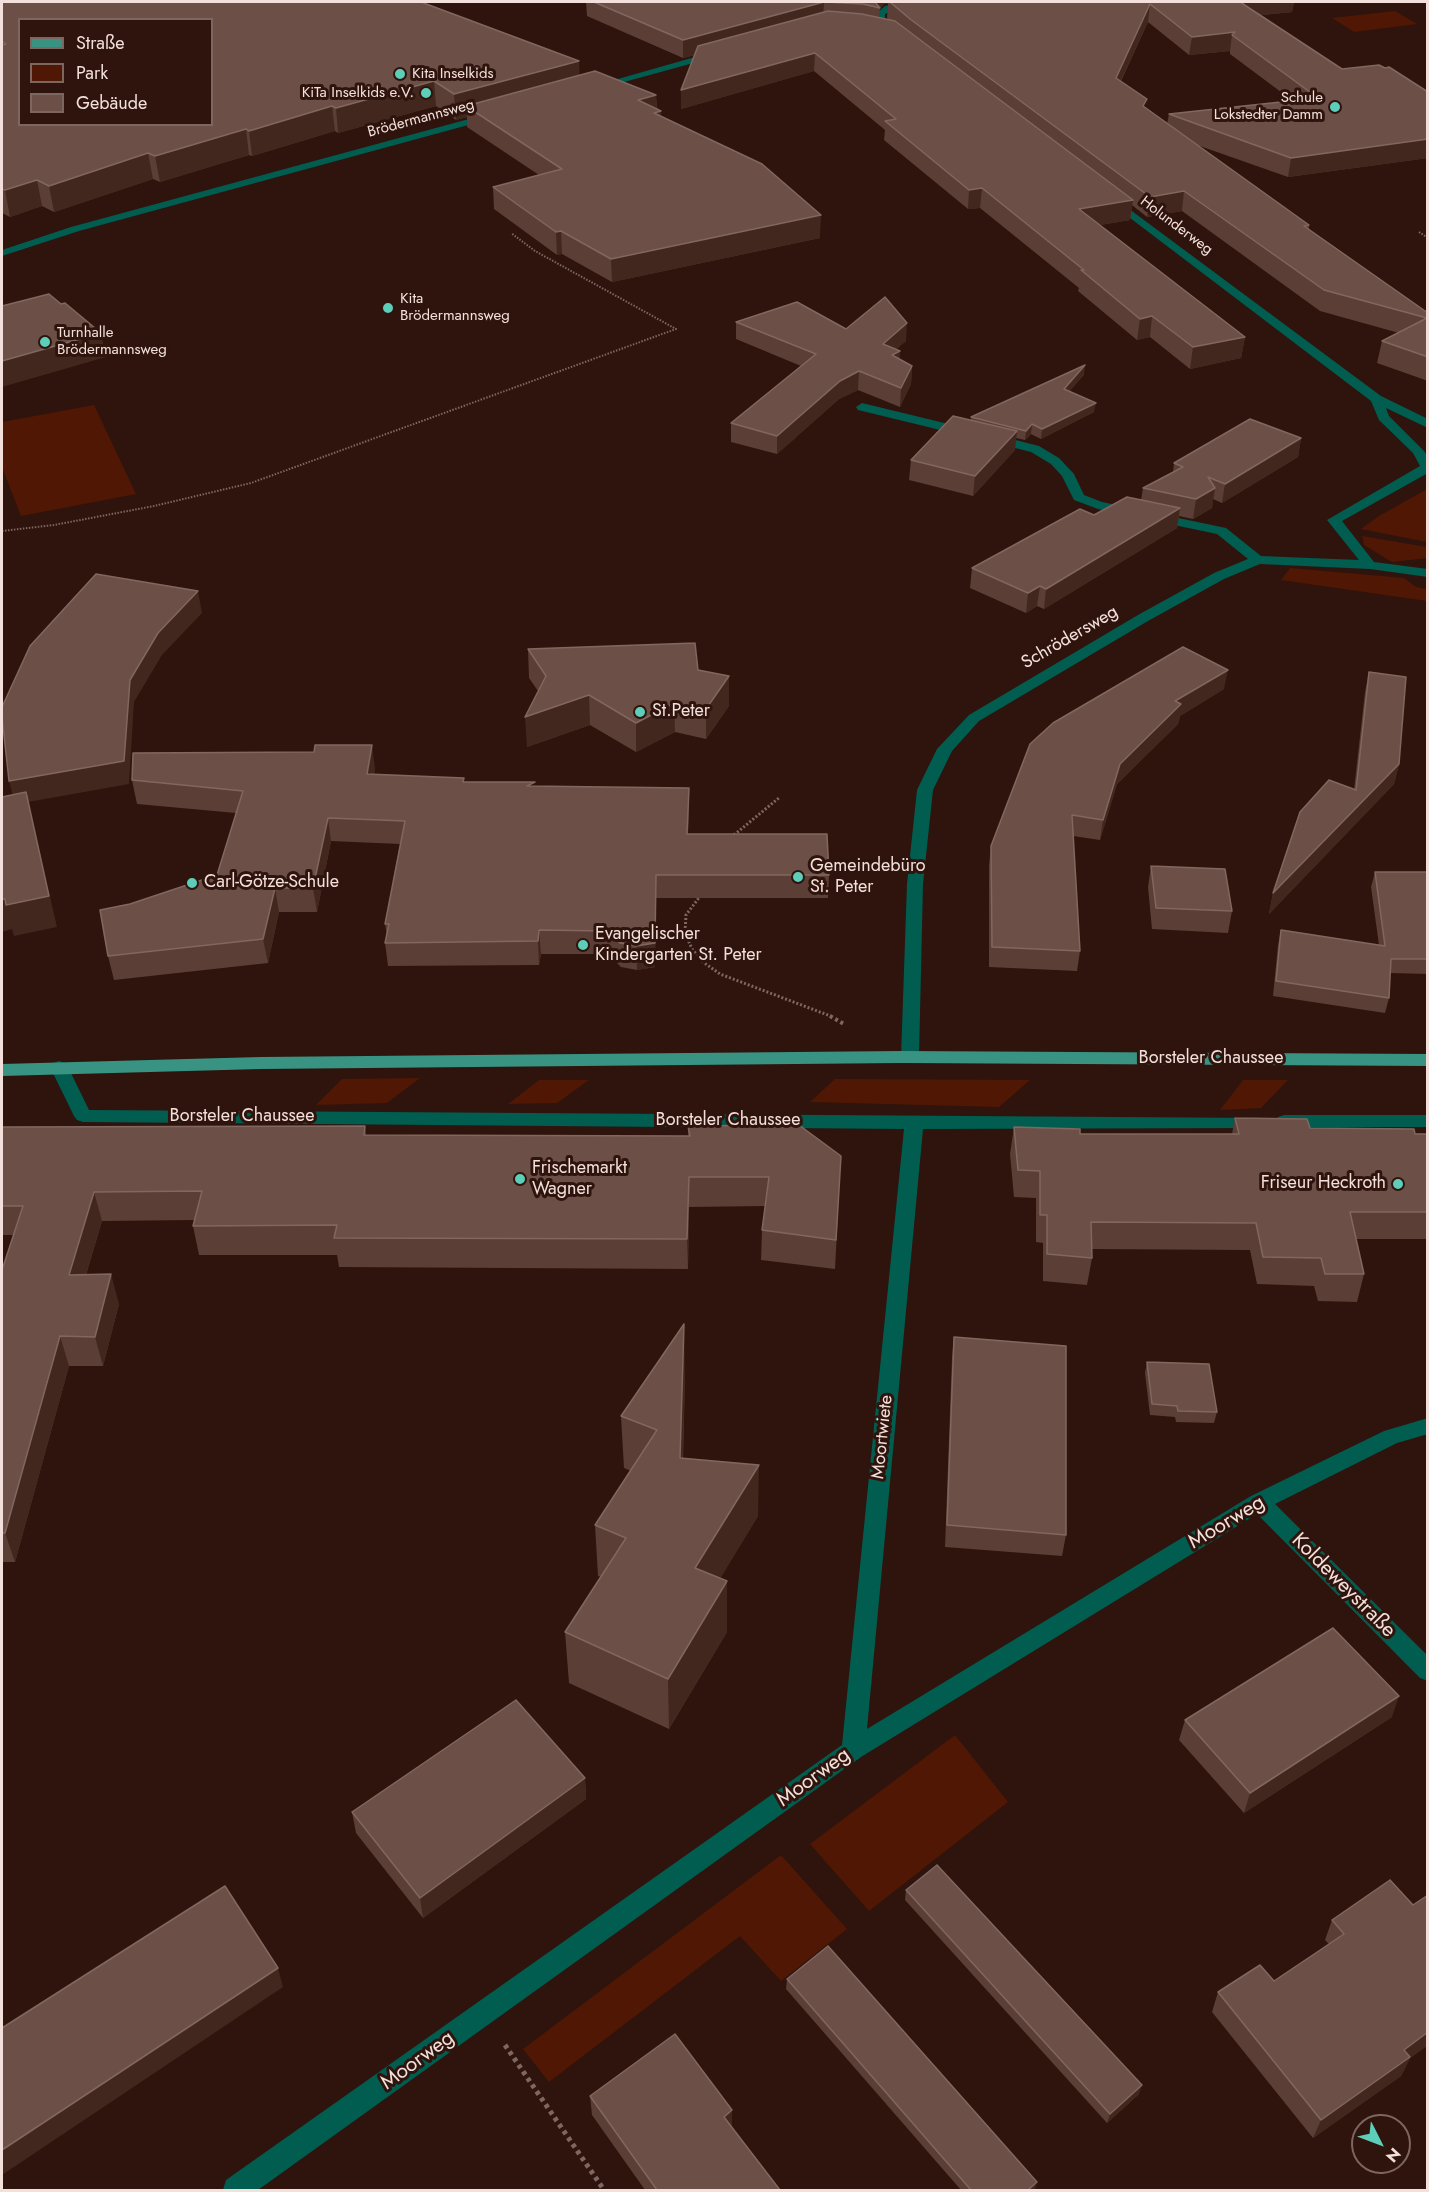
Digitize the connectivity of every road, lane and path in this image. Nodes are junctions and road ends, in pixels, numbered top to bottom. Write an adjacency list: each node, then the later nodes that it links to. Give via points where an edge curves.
1 (910, 2): 2 (street, via 881,13 881,20 901,38)
2 (880, 31)
3 (730, 50): 4 (street)
4 (587, 90)
5 (499, 114): 10 (street, Brödermannsweg, via 75,229)
6 (1103, 192): 11 (street, Holunderweg)
7 (1419, 232): 9 (path)
8 (511, 233): 15 (path, via 535,251 676,329 251,483 88,519)
9 (1428, 238)
10 (2, 254)
11 (1377, 399): 13 (street, Holunderweg); 14 (street, Holunderweg, via 1383,417 1419,451)
12 (862, 407): 16 (street, via 1035,449 1068,474 1079,497 1098,506 1221,531)
13 (1428, 424)
14 (1427, 467): 17 (street, via 1334,520)
15 (2, 531)
16 (1258, 560): 17 (street, Schrödersweg); 23 (street, Schrödersweg, via 1219,576 997,703 975,718 945,749 925,790 915,884)
17 (1370, 565): 18 (street, Schrödersweg)
18 (1428, 573)
19 (780, 797): 20 (path)
20 (730, 839)
21 (702, 887): 22 (path, via 701,896 686,915 685,933 703,962 720,974 826,1013)
22 (845, 1024)
23 (910, 1057): 24 (main road, Borsteler Chaussee); 25 (main road, Borsteler Chaussee)
24 (1428, 1060)
25 (59, 1067): 26 (main road, Borsteler Chaussee); 28 (street, Borsteler Chaussee, via 83,1116)
26 (2, 1070)
27 (1428, 1121): 28 (street, Borsteler Chaussee)
28 (914, 1123): 32 (street, Moortwiete)
29 (1428, 1426): 30 (street, Moorweg, via 1391,1437)
30 (1259, 1502): 31 (street, Koldeweystraße); 32 (street, Moorweg)
31 (1428, 1671)
32 (853, 1750): 33 (street, Moorweg)
33 (484, 2014): 34 (street, Moorweg); 35 (path)
34 (236, 2190)
35 (604, 2190)

